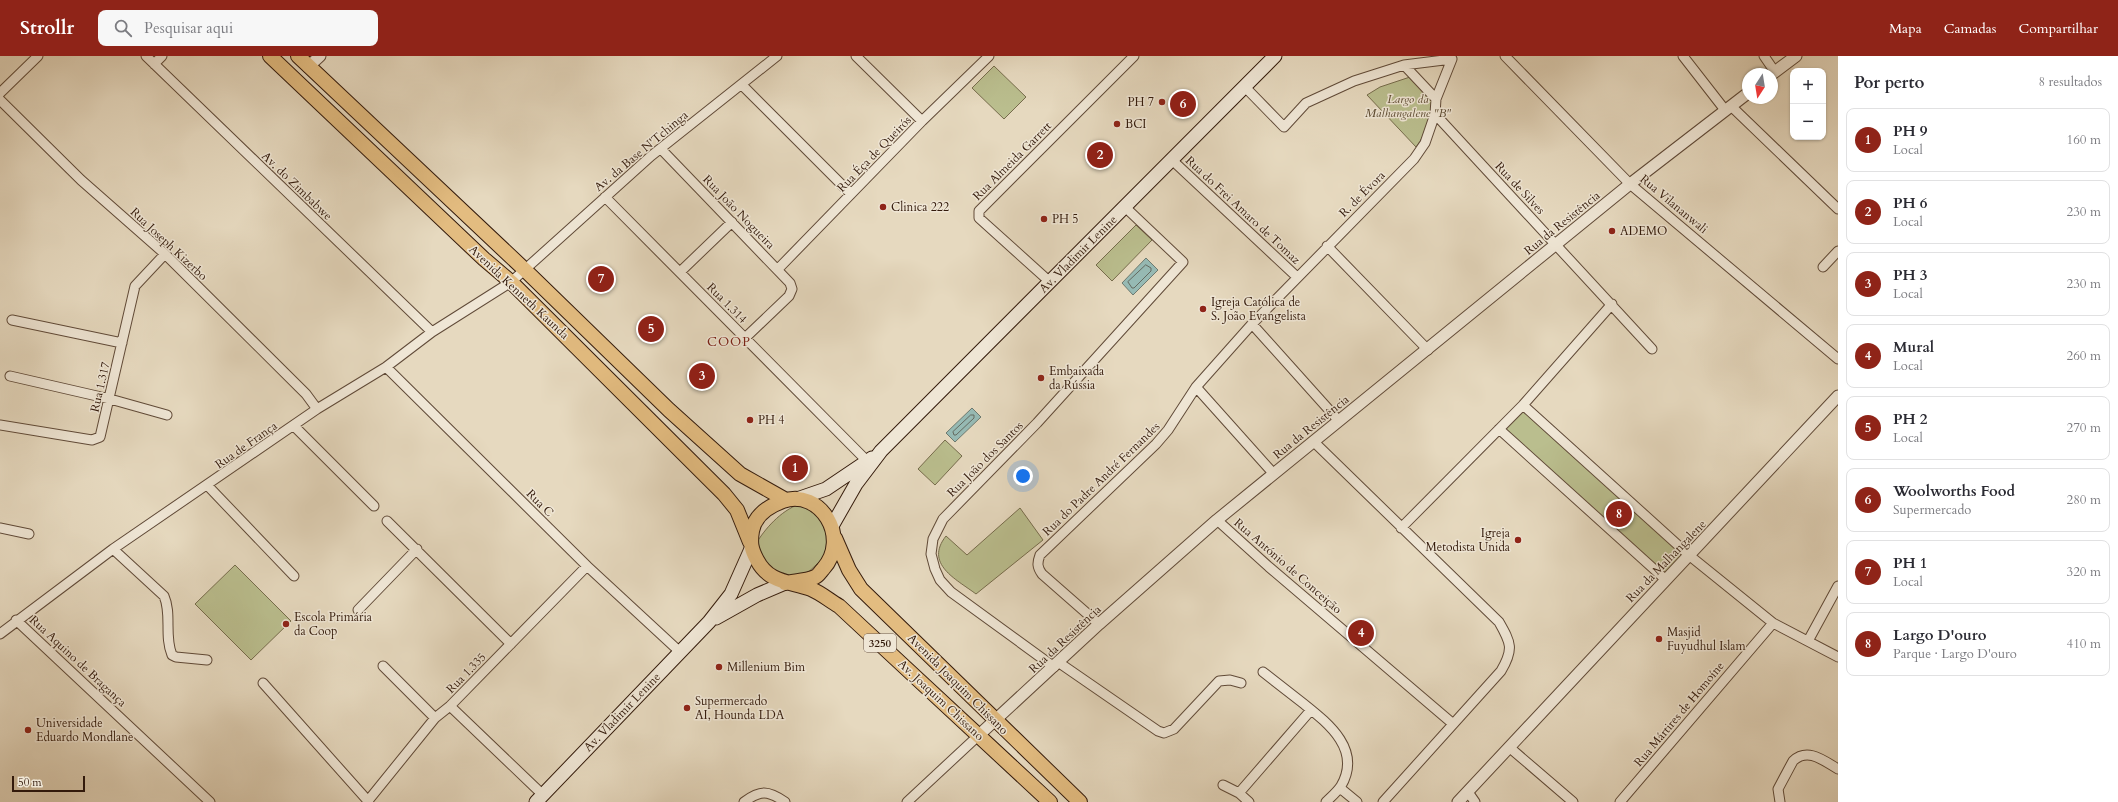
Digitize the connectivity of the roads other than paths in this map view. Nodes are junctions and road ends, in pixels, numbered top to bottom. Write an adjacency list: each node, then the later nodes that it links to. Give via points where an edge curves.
1 (38, 56): 24 (street)
2 (146, 56): 17 (street, Av. do Zimbabwe)
3 (162, 56): 17 (street)
4 (270, 56): 48 (main road, Avenida Kenneth Kaunda)
5 (298, 56): 19 (main road, Avenida Kenneth Kaunda)
6 (320, 56): 19 (street)
7 (777, 56): 22 (street, Av. da Base N'Tchinga)
8 (856, 56): 30 (street)
9 (989, 56): 30 (street, Rua Éça de Queirós)
10 (1134, 56): 49 (street, Rua Almeida Garrett, via 979,211 979,218)
11 (1275, 56): 23 (main road, Av. Vladimir Lenine)
12 (1505, 56): 33 (street, Rua Vilananwali)
13 (1683, 56): 28 (street)
14 (1764, 56): 20 (street)
15 (1796, 56): 21 (street)
16 (1454, 58): 18 (street); 26 (street, R. de Évora)
17 (154, 64): 53 (street, Av. do Zimbabwe)
18 (1404, 65): 23 (street, via 1354,81 1306,103 1284,127); 26 (street)
19 (308, 67): 44 (main road, Avenida Kenneth Kaunda)
20 (1771, 68)
21 (1778, 70)
22 (742, 85): 31 (street, Av. da Base N'Tchinga); 34 (street)
23 (1244, 86): 32 (main road, Av. Vladimir Lenine)
24 (0, 93)
25 (1742, 98): 28 (street, Rua da Resistência)
26 (1436, 99): 29 (street, R. de Évora)
27 (0, 100): 42 (street, Rua Joseph Kizerbo, via 80,180)
28 (1728, 108): 33 (street, Rua da Resistência); 37 (street)
29 (1435, 114): 39 (street, Rua de Silves); 40 (street, R. de Évora, via 1425,143 1414,159)
30 (922, 121): 34 (street, Rua Éça de Queirós)
31 (661, 149): 35 (street, Av. da Base N'Tchinga); 38 (street, Rua João Nogueira)
32 (1172, 160): 36 (main road, Av. Vladimir Lenine); 47 (street, Rua do Frei Amaro de Tomaz)
33 (1630, 184): 39 (street, Rua da Resistência); 58 (street, Rua Vilananwali)
34 (852, 194): 45 (street, Rua Éça de Queirós)
35 (605, 197): 44 (street, Av. da Base N'Tchinga); 46 (street, Rua 1.314)
36 (1125, 207): 49 (main road, Av. Vladimir Lenine); 103 (street, Rua João dos Santos, via 1183,262 1037,423 943,519 933,539 935,569 940,580 951,592)
37 (1838, 210)
38 (732, 222): 45 (street, Rua João Nogueira); 46 (street)
39 (1556, 245): 50 (street, Rua de Silves); 57 (street, Rua da Resistência)
40 (1327, 246): 47 (street, R. de Évora); 57 (street)
41 (1838, 250): 43 (street)
42 (165, 254): 55 (street, Rua 1.317, via 135,286); 65 (street, Rua Joseph Kizerbo, via 306,394)
43 (1823, 267)
44 (524, 269): 48 (street, Av. da Base N'Tchinga); 75 (main road, Avenida Kenneth Kaunda, via 669,410 740,474)
45 (778, 269): 54 (street, Rua João Nogueira, via 790,283 792,290 789,296)
46 (680, 272): 54 (street, Rua 1.314)
47 (1297, 277): 52 (street, R. de Évora)
48 (511, 282): 53 (street, Rua de França); 83 (main road, Avenida Kenneth Kaunda, via 724,494 737,510)
49 (1050, 282): 72 (main road, Av. Vladimir Lenine)
50 (1612, 304): 56 (street, Rua de Silves); 64 (street)
51 (12, 320): 55 (street)
52 (1252, 324): 61 (street, Rua do Padre André Fernandes); 67 (street)
53 (432, 332): 59 (street, Rua de França)
54 (745, 338): 72 (street, Rua 1.314)
55 (122, 343): 63 (street, Rua 1.317)
56 (1652, 349)
57 (1428, 350): 67 (street, Rua da Resistência)
58 (1838, 359)
59 (386, 367): 65 (street, Rua de França); 87 (street, Rua C)
60 (10, 376): 63 (street)
61 (1196, 387): 73 (street); 96 (street, Rua do Padre André Fernandes, via 1156,444 1044,550 1037,562 1042,574)
62 (1838, 396): 86 (street, Rua da Malhangalene)
63 (110, 399): 66 (street); 68 (street, Rua 1.317, via 102,433 100,437 92,440)
64 (1523, 405): 70 (street); 86 (street)
65 (317, 409): 69 (street, Rua de França)
66 (166, 415)
67 (1339, 421): 71 (street, Rua da Resistência)
68 (0, 425)
69 (294, 426): 74 (street, Rua de França); 76 (street)
70 (1499, 429): 80 (street); 89 (street)
71 (1313, 441): 73 (street, Rua da Resistência); 80 (street)
72 (870, 462): 75 (main road, Av. Vladimir Lenine, via 826,489); 81 (main road, Av. Vladimir Lenine, via 856,484)
73 (1273, 473): 77 (street, Rua da Resistência)
74 (208, 486): 84 (street, Rua de França); 88 (street)
75 (791, 500): 81 (main road, via 812,504 818,508 824,513); 83 (main road, via 772,505 760,514 753,527)
76 (374, 506)
77 (1217, 520): 96 (street, Rua da Resistência); 112 (street, Rua António de Conceição)
78 (387, 521): 85 (street)
79 (0, 528): 82 (street)
80 (1401, 528): 112 (street, via 1499,622 1511,648 1508,660 1501,671)
81 (834, 532): 90 (main road, via 831,560 816,577); 111 (main road, Avenida Joaquim Chissano, via 849,570 861,589)
82 (29, 534)
83 (751, 546): 90 (main road, via 763,571); 94 (main road, Av. Vladimir Lenine, via 731,594)
84 (113, 549): 93 (street, Rua de França); 102 (street, via 164,596 167,602 168,636 172,655)
85 (417, 549): 92 (street); 99 (street)
86 (1690, 556): 89 (street, Rua da Malhangalene); 95 (street)
87 (587, 566): 99 (street, Rua 1.335); 100 (street, Rua C)
88 (294, 576)
89 (1666, 580): 114 (street, Rua da Malhangalene)
90 (785, 583): 94 (main road, Av. Vladimir Lenine); 113 (main road, Av. Joaquim Chissano / 3250, via 811,589 839,606)
91 (1838, 586): 98 (street)
92 (358, 610)
93 (16, 620): 97 (street, Rua de França); 122 (street, Rua Aquino de Bragança)
94 (709, 622): 100 (main road, Av. Vladimir Lenine)
95 (1773, 623): 98 (street); 135 (street, Rua Mártires de Homoíne)
96 (1100, 624): 103 (street, Rua da Resistência)
97 (0, 634)
98 (1808, 641): 101 (street)
99 (512, 644): 108 (street, Rua 1.335)
100 (684, 648): 120 (main road, Av. Vladimir Lenine)
101 (1838, 657)
102 (207, 660)
103 (1056, 664): 107 (street, Rua João dos Santos, via 1164,733 1174,729 1219,681 1230,680); 111 (street, Rua da Resistência)
104 (383, 666): 110 (street)
105 (1263, 672): 109 (street)
106 (263, 684): 121 (street)
107 (1240, 684)
108 (450, 706): 110 (street, Rua 1.335); 120 (street)
109 (1311, 710): 117 (street, via 1336,731 1343,743 1347,765); 119 (street)
110 (435, 718): 121 (street, Rua 1.335)
111 (995, 721): 113 (street, Rua da Resistência); 127 (main road, Avenida Joaquim Chissano)
112 (1452, 724): 131 (street)
113 (979, 735): 125 (street, Rua da Resistência); 126 (main road, Av. Joaquim Chissano / 3250)
114 (1510, 745): 118 (street, Rua da Malhangalene); 134 (street)
115 (1838, 769): 136 (street, via 1815,755 1797,757 1778,789)
116 (1223, 785): 119 (street)
117 (1340, 788): 129 (street); 130 (street)
118 (1468, 792): 132 (street, Rua da Malhangalene); 133 (street)
119 (1239, 793): 128 (street)
120 (539, 798)
121 (368, 801)
122 (210, 802)
123 (744, 802): 124 (street, via 758,793 771,794)
124 (786, 802)
125 (907, 802)
126 (1050, 802)
127 (1080, 802)
128 (1249, 802)
129 (1326, 802)
130 (1357, 802)
131 (1383, 802)
132 (1458, 802)
133 (1475, 802)
134 (1573, 802)
135 (1620, 802)
136 (1780, 802)

